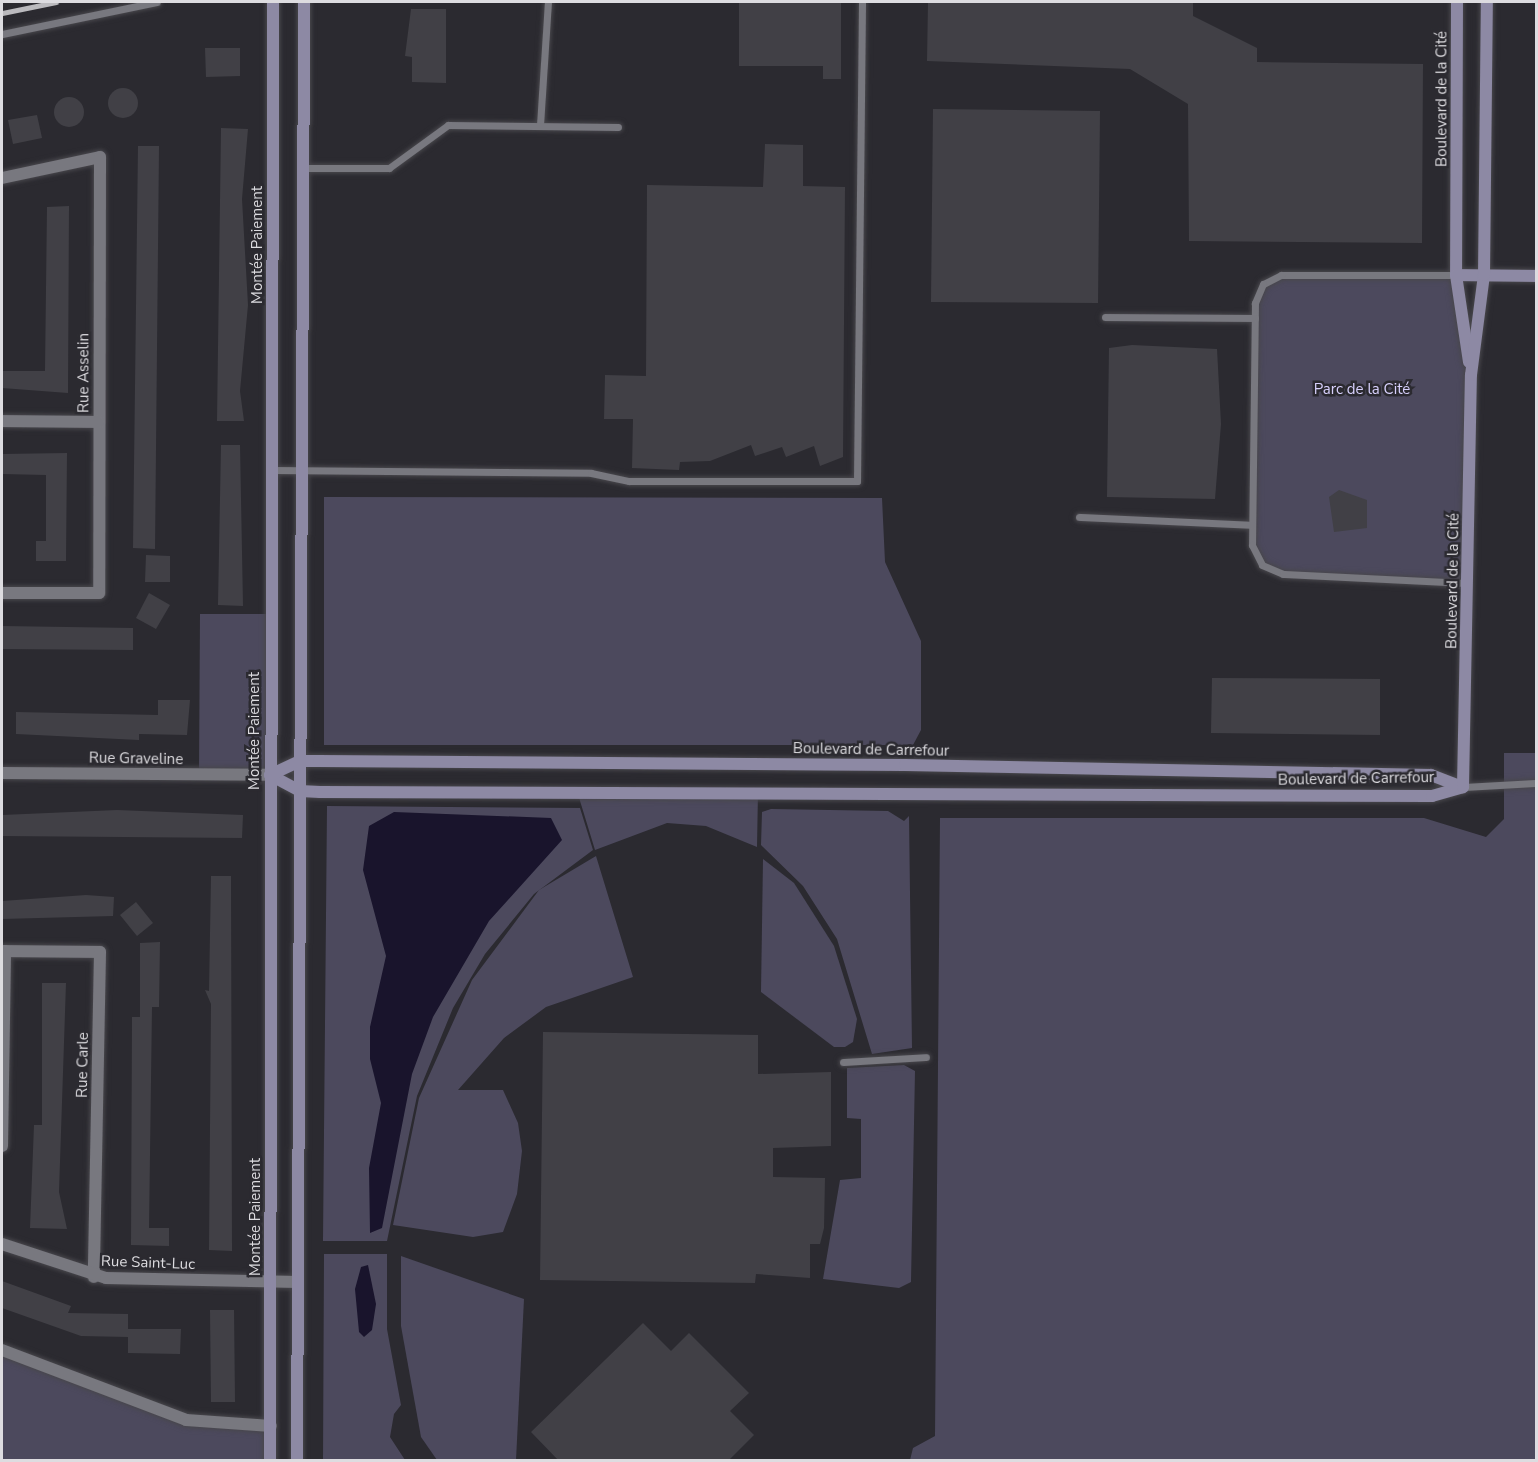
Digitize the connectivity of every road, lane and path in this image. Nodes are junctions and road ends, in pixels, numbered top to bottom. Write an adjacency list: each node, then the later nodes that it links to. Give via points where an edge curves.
1 (157, 2): 8 (lane)
2 (273, 2): 21 (street, Montée Paiement)
3 (304, 2): 11 (street)
4 (548, 2): 9 (lane)
5 (862, 2): 22 (lane, via 857,481 629,481 591,473)
6 (1457, 2): 13 (street, Boulevard de la Cité)
7 (1487, 2): 14 (street, Boulevard de la Cité)
8 (2, 34)
9 (540, 125): 10 (lane); 11 (lane, via 448,125 389,168)
10 (618, 127)
11 (304, 168): 22 (street)
12 (2, 178): 20 (street, Rue Asselin, via 100,157)
13 (1456, 275): 14 (street); 17 (lane, via 1281,275 1271,278 1257,293); 18 (street, Boulevard de la Cité)
14 (1485, 275): 15 (street); 18 (street, Boulevard de la Cité)
15 (1536, 276)
16 (1105, 317): 17 (lane)
17 (1255, 318): 24 (lane)
18 (1471, 375): 25 (street, Boulevard de la Cité)
19 (2, 421): 20 (street)
20 (98, 422): 26 (street, Rue Asselin, via 99,593)
21 (272, 470): 22 (lane); 29 (street, Montée Paiement)
22 (301, 471): 27 (street)
23 (1079, 517): 24 (lane)
24 (1252, 525): 25 (lane, via 1255,556 1272,572)
25 (1468, 583): 31 (street, Boulevard de la Cité)
26 (2, 593)
27 (300, 761): 29 (street); 31 (street, Boulevard de Carrefour, via 1431,775); 32 (street)
28 (2, 773): 29 (street, Rue Graveline)
29 (270, 775): 32 (street); 40 (street, Montée Paiement)
30 (1536, 783): 31 (lane)
31 (1463, 786): 32 (street, Boulevard de Carrefour, via 1432,796)
32 (300, 791): 41 (street)
33 (3, 951): 34 (street); 39 (street, Rue Carle, via 100,952)
34 (3, 1045): 37 (street)
35 (926, 1057): 36 (lane)
36 (843, 1062)
37 (2, 1146)
38 (2, 1244): 39 (street, Rue Saint-Luc)
39 (94, 1277): 40 (street, Rue Saint-Luc)
40 (272, 1281): 41 (street, Rue Saint-Luc); 43 (street, Montée Paiement)
41 (298, 1282): 45 (street)
42 (2, 1350): 43 (street, via 176,1418)
43 (271, 1426): 44 (street, Montée Paiement)
44 (270, 1461)
45 (297, 1461)

